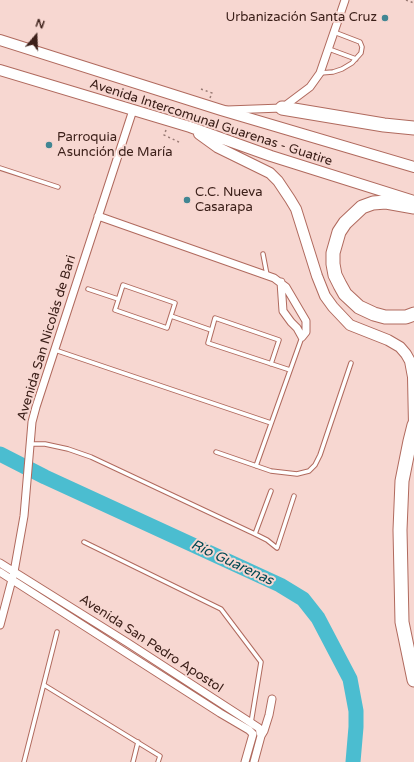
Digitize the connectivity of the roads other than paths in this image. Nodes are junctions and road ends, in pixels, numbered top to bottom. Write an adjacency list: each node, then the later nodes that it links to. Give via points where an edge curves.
1 (345, 0): 2 (street)
2 (334, 32): 4 (street); 5 (lane, via 360,42 362,50)
3 (0, 40): 10 (main road, Avenida Intercomunal Guarenas - Guatire)
4 (328, 49): 5 (lane); 7 (street)
5 (356, 60): 7 (lane, via 338,71)
6 (0, 70): 9 (main road, Avenida Intercomunal Guarenas - Guatire)
7 (320, 73): 8 (street, via 310,88)
8 (282, 108): 10 (street); 12 (highway)
9 (133, 110): 11 (main road, Avenida Intercomunal Guarenas - Guatire); 18 (street, Avenida San Nicolás de Bari)
10 (221, 110): 13 (main road, Avenida Intercomunal Guarenas - Guatire)
11 (190, 127): 16 (main road, Avenida Intercomunal Guarenas - Guatire, via 271,156); 33 (main road, via 217,147 270,173 284,189 296,209 313,266 333,308 350,325 400,347 410,361)
12 (414, 128)
13 (414, 167)
14 (0, 168): 15 (lane)
15 (58, 187)
16 (414, 201)
17 (414, 206): 24 (highway, via 386,202 373,203 362,208 339,232 333,253 333,264 335,275 345,294 359,307 385,317 406,317)
18 (98, 216): 20 (street); 28 (street, Avenida San Nicolás de Bari)
19 (263, 254): 20 (lane)
20 (267, 275): 21 (street)
21 (281, 282): 27 (street, via 283,311); 27 (street, via 306,321 306,332)
22 (88, 289): 23 (lane)
23 (118, 299): 25 (lane, via 115,310 167,328); 25 (lane, via 123,285 175,303)
24 (414, 314)
25 (171, 316): 26 (lane)
26 (211, 330): 30 (lane, via 208,343); 30 (lane, via 215,318 279,340)
27 (302, 337): 31 (lane)
28 (55, 350): 32 (lane); 34 (street, Avenida San Nicolás de Bari, via 36,407)
29 (351, 363): 36 (lane, via 315,465 309,471 297,474 283,474)
30 (271, 364): 31 (lane)
31 (290, 370): 32 (lane)
32 (271, 424): 36 (lane)
33 (414, 425): 47 (highway, via 402,481 400,530 402,622)
34 (30, 444): 39 (lane, via 45,444 91,457); 43 (street, Avenida San Nicolás de Bari, via 24,516)
35 (216, 452): 36 (lane)
36 (256, 466)
37 (270, 491): 39 (lane)
38 (294, 496): 39 (lane, via 277,548)
39 (256, 534)
40 (84, 542): 50 (lane, via 221,609 261,662)
41 (0, 563): 43 (street, Avenida San Pedro Apostol)
42 (0, 572): 44 (street, Avenida San Pedro Apostol)
43 (14, 572): 44 (street, Avenida San Nicolás de Bari); 50 (street, Avenida San Pedro Apostol, via 128,643)
44 (12, 580): 45 (street, Avenida San Nicolás de Bari); 50 (street, Avenida San Pedro Apostol, via 220,713)
45 (0, 625)
46 (57, 632): 48 (lane)
47 (414, 680)
48 (44, 685): 52 (lane); 53 (lane)
49 (272, 699): 51 (street)
50 (250, 726): 51 (street, Avenida San Pedro Apostol, via 259,728); 56 (street, via 253,734)
51 (261, 736): 57 (street)
52 (138, 742): 54 (lane); 55 (lane, via 160,756)
53 (24, 762)
54 (133, 762)
55 (158, 762)
56 (245, 762)
57 (254, 762)

